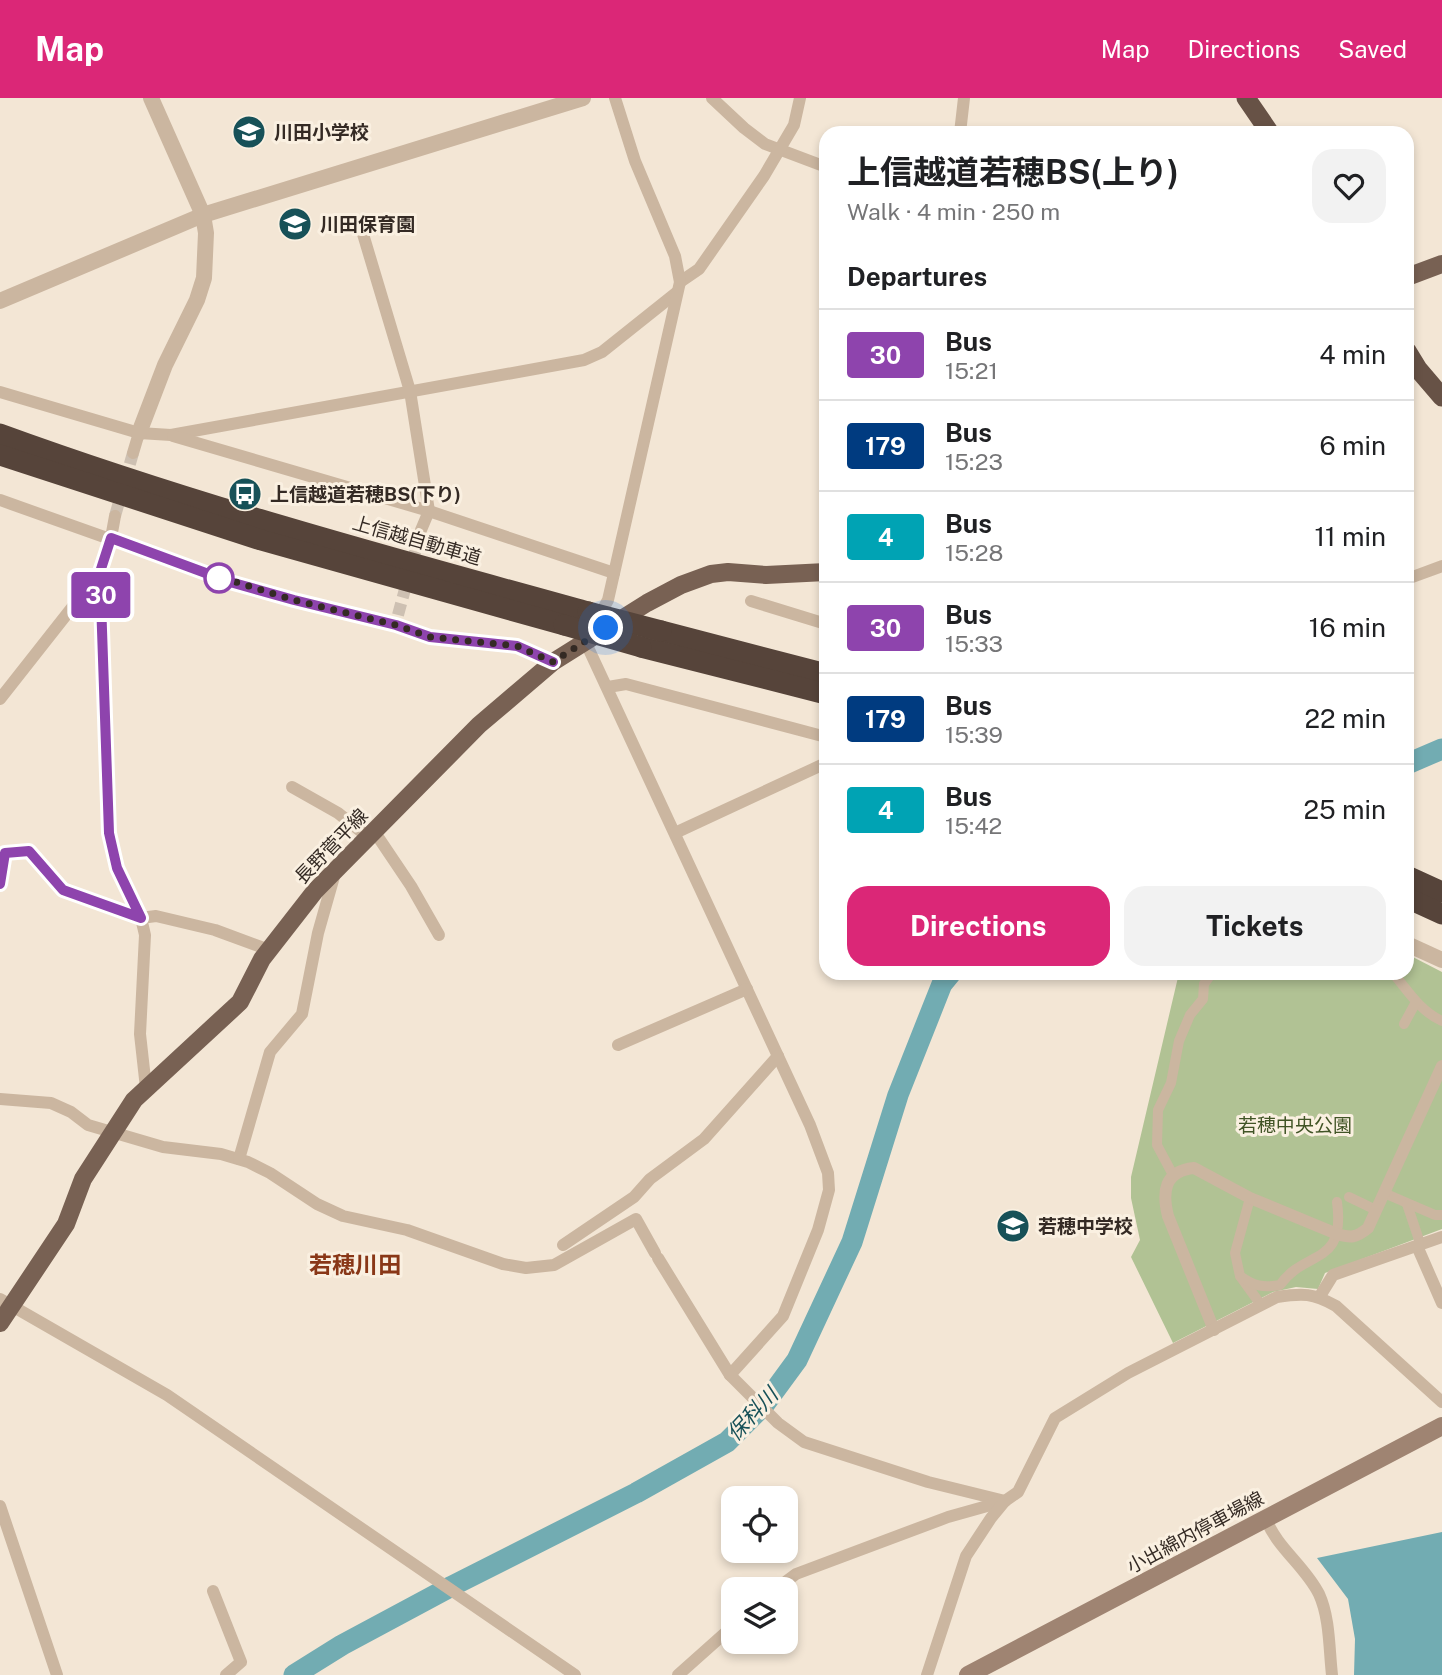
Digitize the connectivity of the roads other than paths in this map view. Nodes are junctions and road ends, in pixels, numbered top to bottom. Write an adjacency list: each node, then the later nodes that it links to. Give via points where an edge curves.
1 (151, 98): 12 (street)
2 (583, 98): 12 (street)
3 (615, 98): 16 (street, via 635,161 675,256)
4 (712, 98): 10 (street, via 765,144)
5 (800, 98): 10 (street, via 794,125)
6 (964, 98): 8 (street)
7 (1246, 98): 9 (highway)
8 (961, 126)
9 (1265, 126)
10 (781, 150): 11 (street); 16 (street, via 699,269)
11 (819, 164)
12 (203, 215): 17 (street); 22 (street, via 204,278)
13 (363, 234): 19 (street)
14 (1442, 264): 15 (main road)
15 (1414, 274)
16 (678, 287): 19 (street, via 602,352 584,360); 35 (street)
17 (0, 301)
18 (1414, 360): 21 (highway)
19 (410, 391): 24 (street); 28 (street)
20 (0, 392): 22 (street)
21 (1442, 397)
22 (139, 433): 24 (street); 25 (street)
23 (0, 434): 41 (highway, 上信越自動車道, bridge, via 268,522)
24 (171, 435): 28 (street)
25 (133, 453)
26 (0, 455): 43 (highway, bridge, via 301,552)
27 (0, 500): 31 (street)
28 (429, 511): 30 (street); 35 (street)
29 (115, 516): 31 (street)
30 (421, 530)
31 (111, 538): 33 (street); 40 (street, via 230,582 397,620 430,637 517,646)
32 (1442, 566): 36 (street)
33 (100, 572): 44 (street); 57 (street, via 109,833 117,868)
34 (819, 572): 39 (main road, 長野菅平線, via 711,574 681,585)
35 (614, 573): 39 (street, via 608,600)
36 (1414, 576)
37 (751, 601): 38 (street)
38 (819, 622)
39 (585, 641): 40 (main road, 長野菅平線); 42 (street)
40 (553, 662): 49 (main road, 長野菅平線, via 479,725)
41 (819, 672)
42 (608, 687): 45 (street, via 626,684); 48 (street)
43 (819, 692)
44 (0, 699)
45 (819, 735)
46 (819, 766): 48 (street)
47 (292, 787): 49 (street)
48 (675, 833): 64 (street)
49 (371, 834): 51 (main road, 長野菅平線); 58 (street, via 411,886)
50 (3, 853): 53 (street); 57 (street, via 29,851 63,890)
51 (336, 869): 60 (main road, 長野菅平線); 74 (street, via 302,1014 270,1052)
52 (1414, 879): 54 (highway)
53 (0, 884)
54 (1442, 892)
55 (1414, 901): 56 (highway)
56 (1442, 914)
57 (141, 918): 60 (street, via 156,916 215,930); 71 (street, via 145,935 139,1034)
58 (439, 935)
59 (1414, 947): 61 (street)
60 (269, 950): 71 (main road, 長野菅平線, via 240,1002)
61 (1442, 960)
62 (1203, 980): 75 (street, via 1203,999 1179,1041 1171,1083 1158,1110 1157,1145)
63 (1399, 980): 65 (street)
64 (747, 989): 68 (street); 69 (street)
65 (1416, 1002): 66 (street); 67 (street)
66 (1442, 1021)
67 (1404, 1024)
68 (618, 1045)
69 (778, 1056): 86 (street, via 704,1139 650,1179 634,1197); 94 (street, via 819,1149 829,1190 783,1316)
70 (1442, 1066): 76 (street)
71 (146, 1088): 73 (main road, 長野菅平線)
72 (0, 1099): 73 (street, via 51,1103 88,1125)
73 (113, 1130): 74 (street, via 163,1146); 89 (main road, 長野菅平線, via 83,1179 66,1224)
74 (239, 1159): 94 (street, via 342,1216 407,1230 526,1268 554,1265 636,1219)
75 (1173, 1175): 77 (street, via 1194,1168); 93 (street, via 1163,1196 1168,1216)
76 (1384, 1193): 80 (street); 81 (street)
77 (1250, 1198): 83 (street); 87 (street, via 1235,1253)
78 (1349, 1198): 81 (street)
79 (1337, 1202): 83 (street)
80 (1407, 1204): 82 (street); 85 (street)
81 (1376, 1210): 83 (street, via 1360,1235)
82 (1442, 1215)
83 (1336, 1234): 87 (street, via 1320,1257 1280,1285 1264,1288)
84 (1442, 1237): 85 (street)
85 (1418, 1243): 88 (street, via 1333,1275); 90 (street)
86 (563, 1245)
87 (1240, 1276): 91 (street)
88 (1320, 1296): 91 (street, via 1302,1293); 95 (street, via 1355,1321)
89 (6, 1302): 92 (main road, 長野菅平線); 105 (street, via 167,1395)
90 (1442, 1303)
91 (1261, 1305): 93 (street)
92 (0, 1323)
93 (1214, 1329): 97 (street, via 1128,1373 1055,1418 1018,1492)
94 (730, 1374): 97 (street, via 804,1443)
95 (1442, 1402)
96 (1442, 1426): 99 (main road, 小出綿内停車場線)
97 (1005, 1501): 100 (street, via 948,1517); 107 (street, via 966,1556)
98 (0, 1506): 103 (street)
99 (1266, 1519): 108 (main road, 小出綿内停車場線); 109 (street, via 1272,1534 1319,1595)
100 (792, 1577)
101 (213, 1591): 104 (street, via 241,1662)
102 (721, 1637): 106 (street)
103 (57, 1675)
104 (226, 1675)
105 (575, 1675)
106 (678, 1675)
107 (927, 1675)
108 (968, 1675)
109 (1332, 1675)

